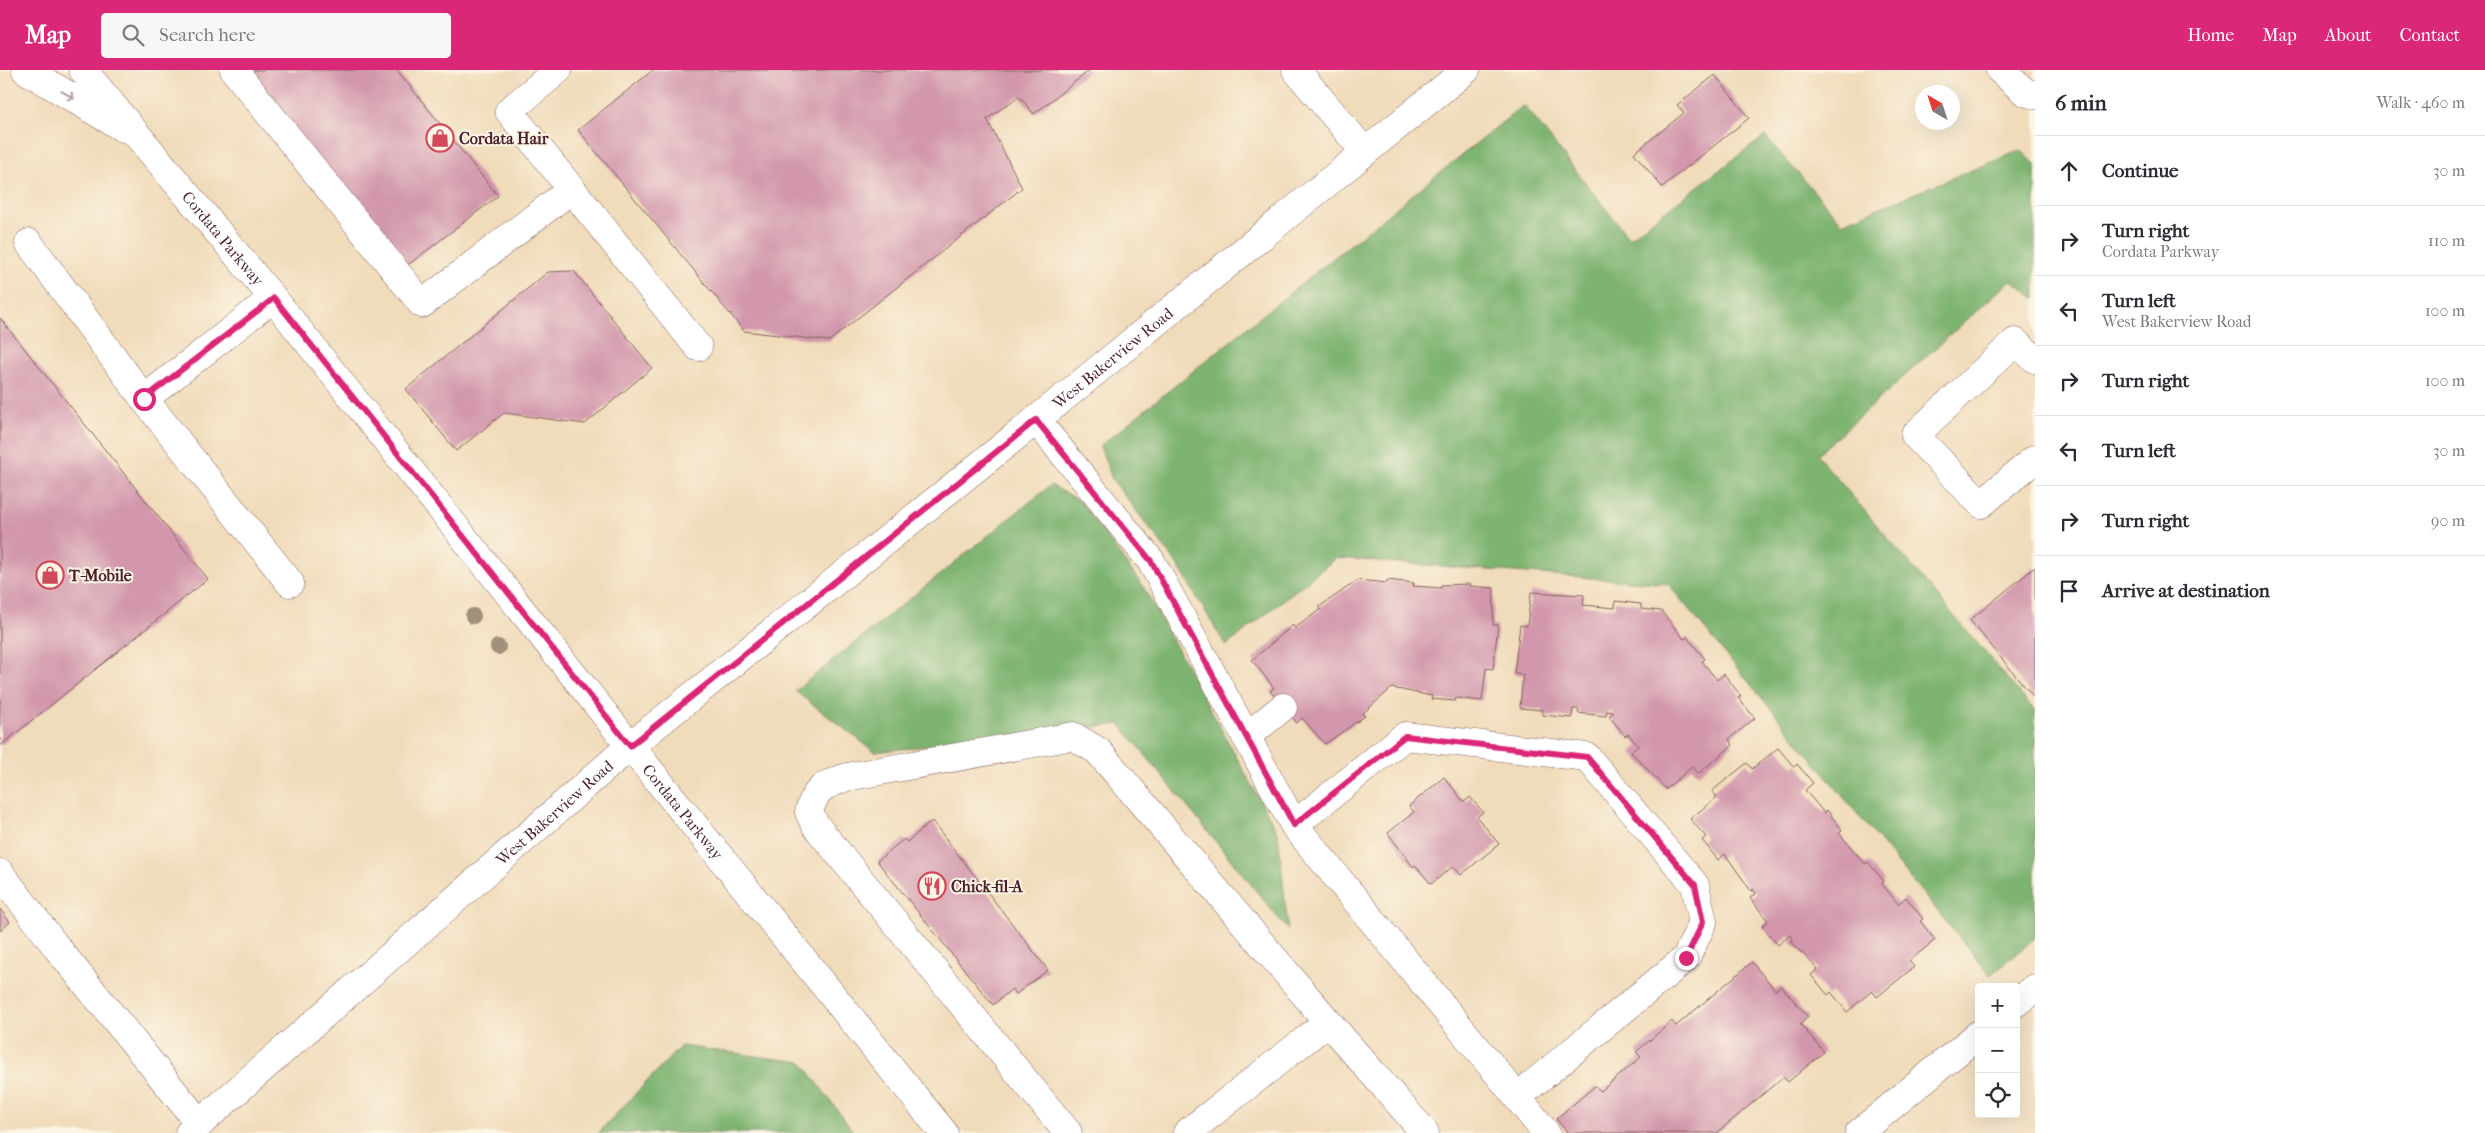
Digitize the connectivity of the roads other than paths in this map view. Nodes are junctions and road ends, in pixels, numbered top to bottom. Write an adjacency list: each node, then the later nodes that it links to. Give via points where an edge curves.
1 (26, 70): 9 (street, Cordata Parkway, one-way to 9)
2 (83, 70): 9 (street, Cordata Parkway)
3 (234, 70): 11 (street, via 422,304)
4 (558, 70): 11 (street, via 509,111)
5 (1296, 70): 10 (street)
6 (1466, 70): 10 (street, West Bakerview Road)
7 (2000, 70): 8 (street, via 2025,92)
8 (2035, 95)
9 (142, 139): 13 (street, Cordata Parkway)
10 (1364, 151): 17 (street, West Bakerview Road)
11 (572, 189): 14 (street)
12 (29, 243): 16 (street)
13 (274, 298): 16 (street); 22 (street, Cordata Parkway)
14 (698, 347)
15 (2035, 359): 18 (street, via 2015,342 1915,435 1981,504)
16 (144, 399): 19 (street)
17 (1036, 420): 21 (street, via 1151,561); 22 (street, West Bakerview Road)
18 (2035, 459)
19 (290, 583)
20 (1283, 707): 21 (street)
21 (1246, 737): 23 (street)
22 (630, 746): 30 (street, West Bakerview Road); 31 (street, Cordata Parkway)
23 (1294, 825): 29 (street); 29 (street, via 1405,736 1587,757 1695,885 1703,922 1686,958)
24 (0, 873): 30 (street)
25 (2035, 988): 26 (street)
26 (2020, 1000)
27 (1328, 1022): 32 (street, via 1098,750 1073,736 846,777 821,786 813,797 809,812 816,826); 33 (street); 34 (street)
28 (1975, 1037): 36 (street)
29 (1517, 1097): 35 (street)
30 (194, 1129)
31 (944, 1133)
32 (1068, 1133)
33 (1187, 1133)
34 (1425, 1133)
35 (1546, 1133)
36 (1859, 1133)

